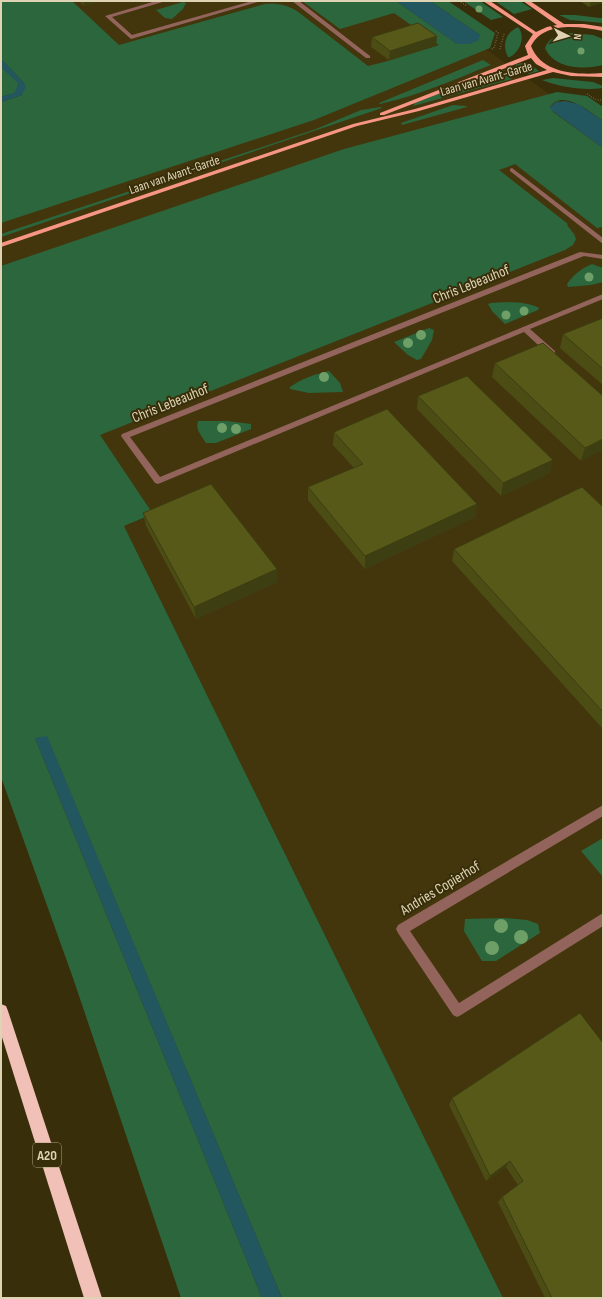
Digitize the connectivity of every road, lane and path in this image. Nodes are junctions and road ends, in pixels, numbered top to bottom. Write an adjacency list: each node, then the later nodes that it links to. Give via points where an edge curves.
1 (162, 1): 2 (street, via 108,16 130,37)
2 (258, 1)
3 (295, 1): 10 (street)
4 (486, 1): 8 (main road)
5 (526, 1): 6 (main road)
6 (563, 26): 7 (main road, via 580,25); 8 (main road)
7 (603, 30)
8 (536, 34): 9 (main road, via 529,42)
9 (531, 56): 11 (main road); 13 (main road, Laan van Avant-Garde)
10 (368, 58)
11 (553, 70): 12 (main road, via 580,76); 13 (main road, Laan van Avant-Garde)
12 (602, 76)
13 (356, 125): 16 (main road, Laan van Avant-Garde)
14 (512, 170): 15 (street)
15 (603, 242)
16 (1, 245)
17 (603, 257): 19 (street, Chris Lebeauhof, via 583,254 125,436 158,481)
18 (603, 296): 19 (street, Chris Lebeauhof)
19 (525, 329): 20 (street)
20 (558, 358)
21 (603, 810): 22 (street, Andries Copierhof, via 402,929 458,1010)
22 (603, 918)
23 (1, 1011): 24 (highway, A20)
24 (93, 1298)

